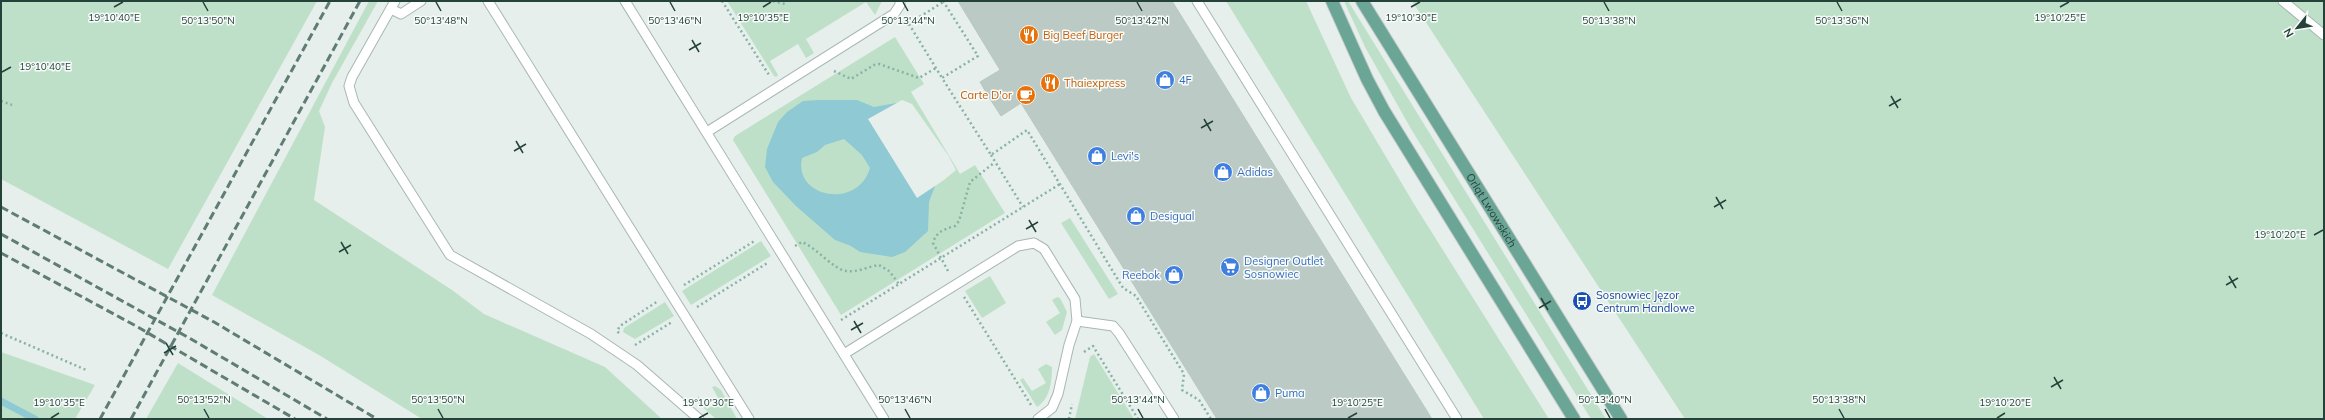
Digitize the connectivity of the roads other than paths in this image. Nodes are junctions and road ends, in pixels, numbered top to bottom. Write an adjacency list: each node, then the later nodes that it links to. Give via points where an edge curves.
1 (421, 1): 9 (lane, via 401,14)
2 (488, 1): 15 (lane)
3 (625, 1): 11 (lane)
4 (900, 1): 11 (lane, via 894,14)
5 (1197, 1): 19 (lane)
6 (1332, 1): 20 (main road, via 1384,111)
7 (1362, 1): 21 (main road, Orląt Lwowskich)
8 (2283, 1): 10 (lane)
9 (393, 5): 14 (lane, via 348,86 354,103 450,255 591,334 637,365)
10 (2324, 34)
11 (707, 132): 13 (lane)
12 (1077, 321): 13 (lane, via 1075,299 1044,249 1034,243 1018,246); 17 (lane, via 1058,394 1052,408); 18 (lane, via 1112,326 1119,333)
13 (844, 354): 16 (lane)
14 (699, 419)
15 (749, 419)
16 (884, 419)
17 (1038, 419)
18 (1174, 419)
19 (1457, 419)
20 (1574, 419)
21 (1621, 419)

